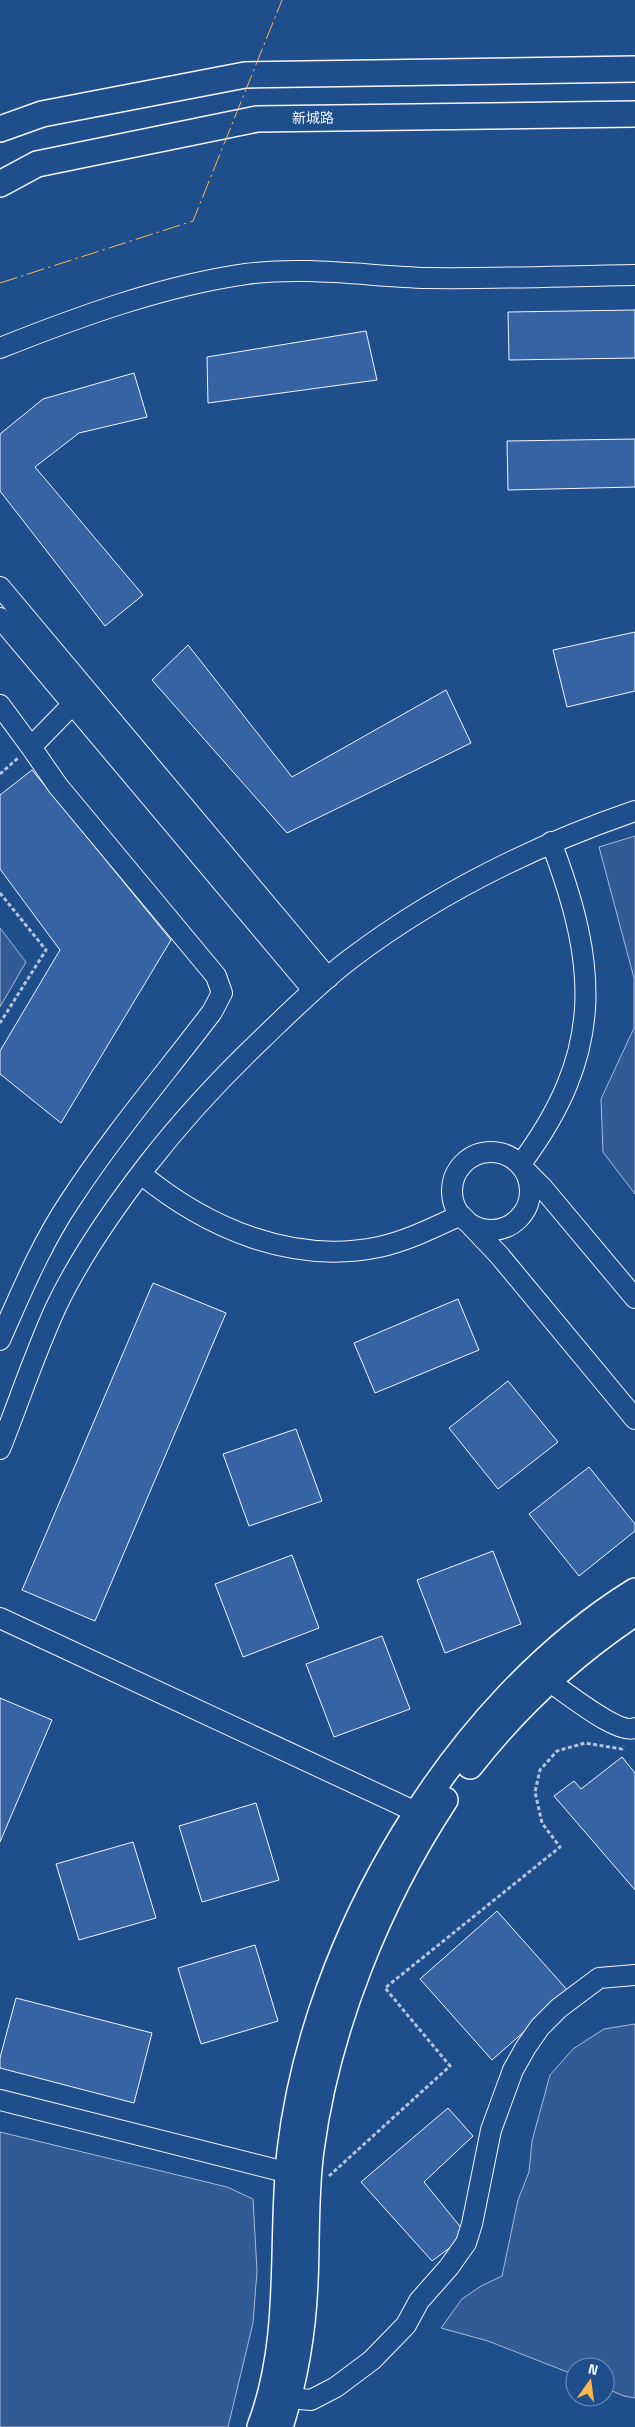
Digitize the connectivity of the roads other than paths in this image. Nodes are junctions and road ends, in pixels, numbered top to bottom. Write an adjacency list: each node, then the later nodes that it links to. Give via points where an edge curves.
1 (635, 69): 3 (main road, via 245,75 42,114)
2 (635, 114): 4 (main road, 新城路, via 257,119 37,164)
3 (0, 129)
4 (0, 184)
5 (635, 274): 6 (street, via 428,278 295,272 246,274 210,280 121,305)
6 (0, 348)
7 (0, 587): 14 (street)
8 (0, 618): 9 (street)
9 (73, 704): 11 (street); 14 (street)
10 (0, 705): 11 (street)
11 (32, 747): 19 (street, via 58,786 216,976 222,993 212,1012 113,1138 69,1202 33,1266)
12 (635, 811): 13 (street)
13 (551, 842): 14 (street, via 452,892 369,946); 15 (street, via 575,912 583,948 584,1022 574,1065 559,1104)
14 (320, 984): 16 (street, via 196,1105)
15 (520, 1164): 17 (street, via 500,1152 476,1155 466,1161 458,1170 452,1187 454,1205); 17 (street, via 527,1175 530,1199 517,1220 494,1230 481,1229); 18 (street)
16 (141, 1174): 17 (street, via 221,1227 282,1246 316,1251 349,1251 380,1246 411,1237); 21 (street, via 101,1228 57,1305)
17 (461, 1215): 20 (street)
18 (635, 1298)
19 (0, 1340)
20 (635, 1419)
21 (0, 1450)
22 (635, 1591): 27 (main road, via 588,1623 519,1684 480,1725)
23 (635, 1613): 25 (main road)
24 (0, 1618): 27 (street)
25 (548, 1680): 26 (street, via 611,1724 631,1730); 27 (main road)
26 (632, 1734)
27 (425, 1816): 30 (main road, via 340,2018)
28 (635, 1975): 31 (street, via 599,1978 559,2008 526,2047 513,2070 491,2130 466,2243 419,2301 406,2325 372,2360 336,2387 311,2400)
29 (0, 2100): 30 (street)
30 (298, 2175): 31 (main road, via 302,2329); 32 (main road, via 281,2335 272,2388)
31 (289, 2398): 33 (main road)
32 (260, 2427)
33 (280, 2427)

